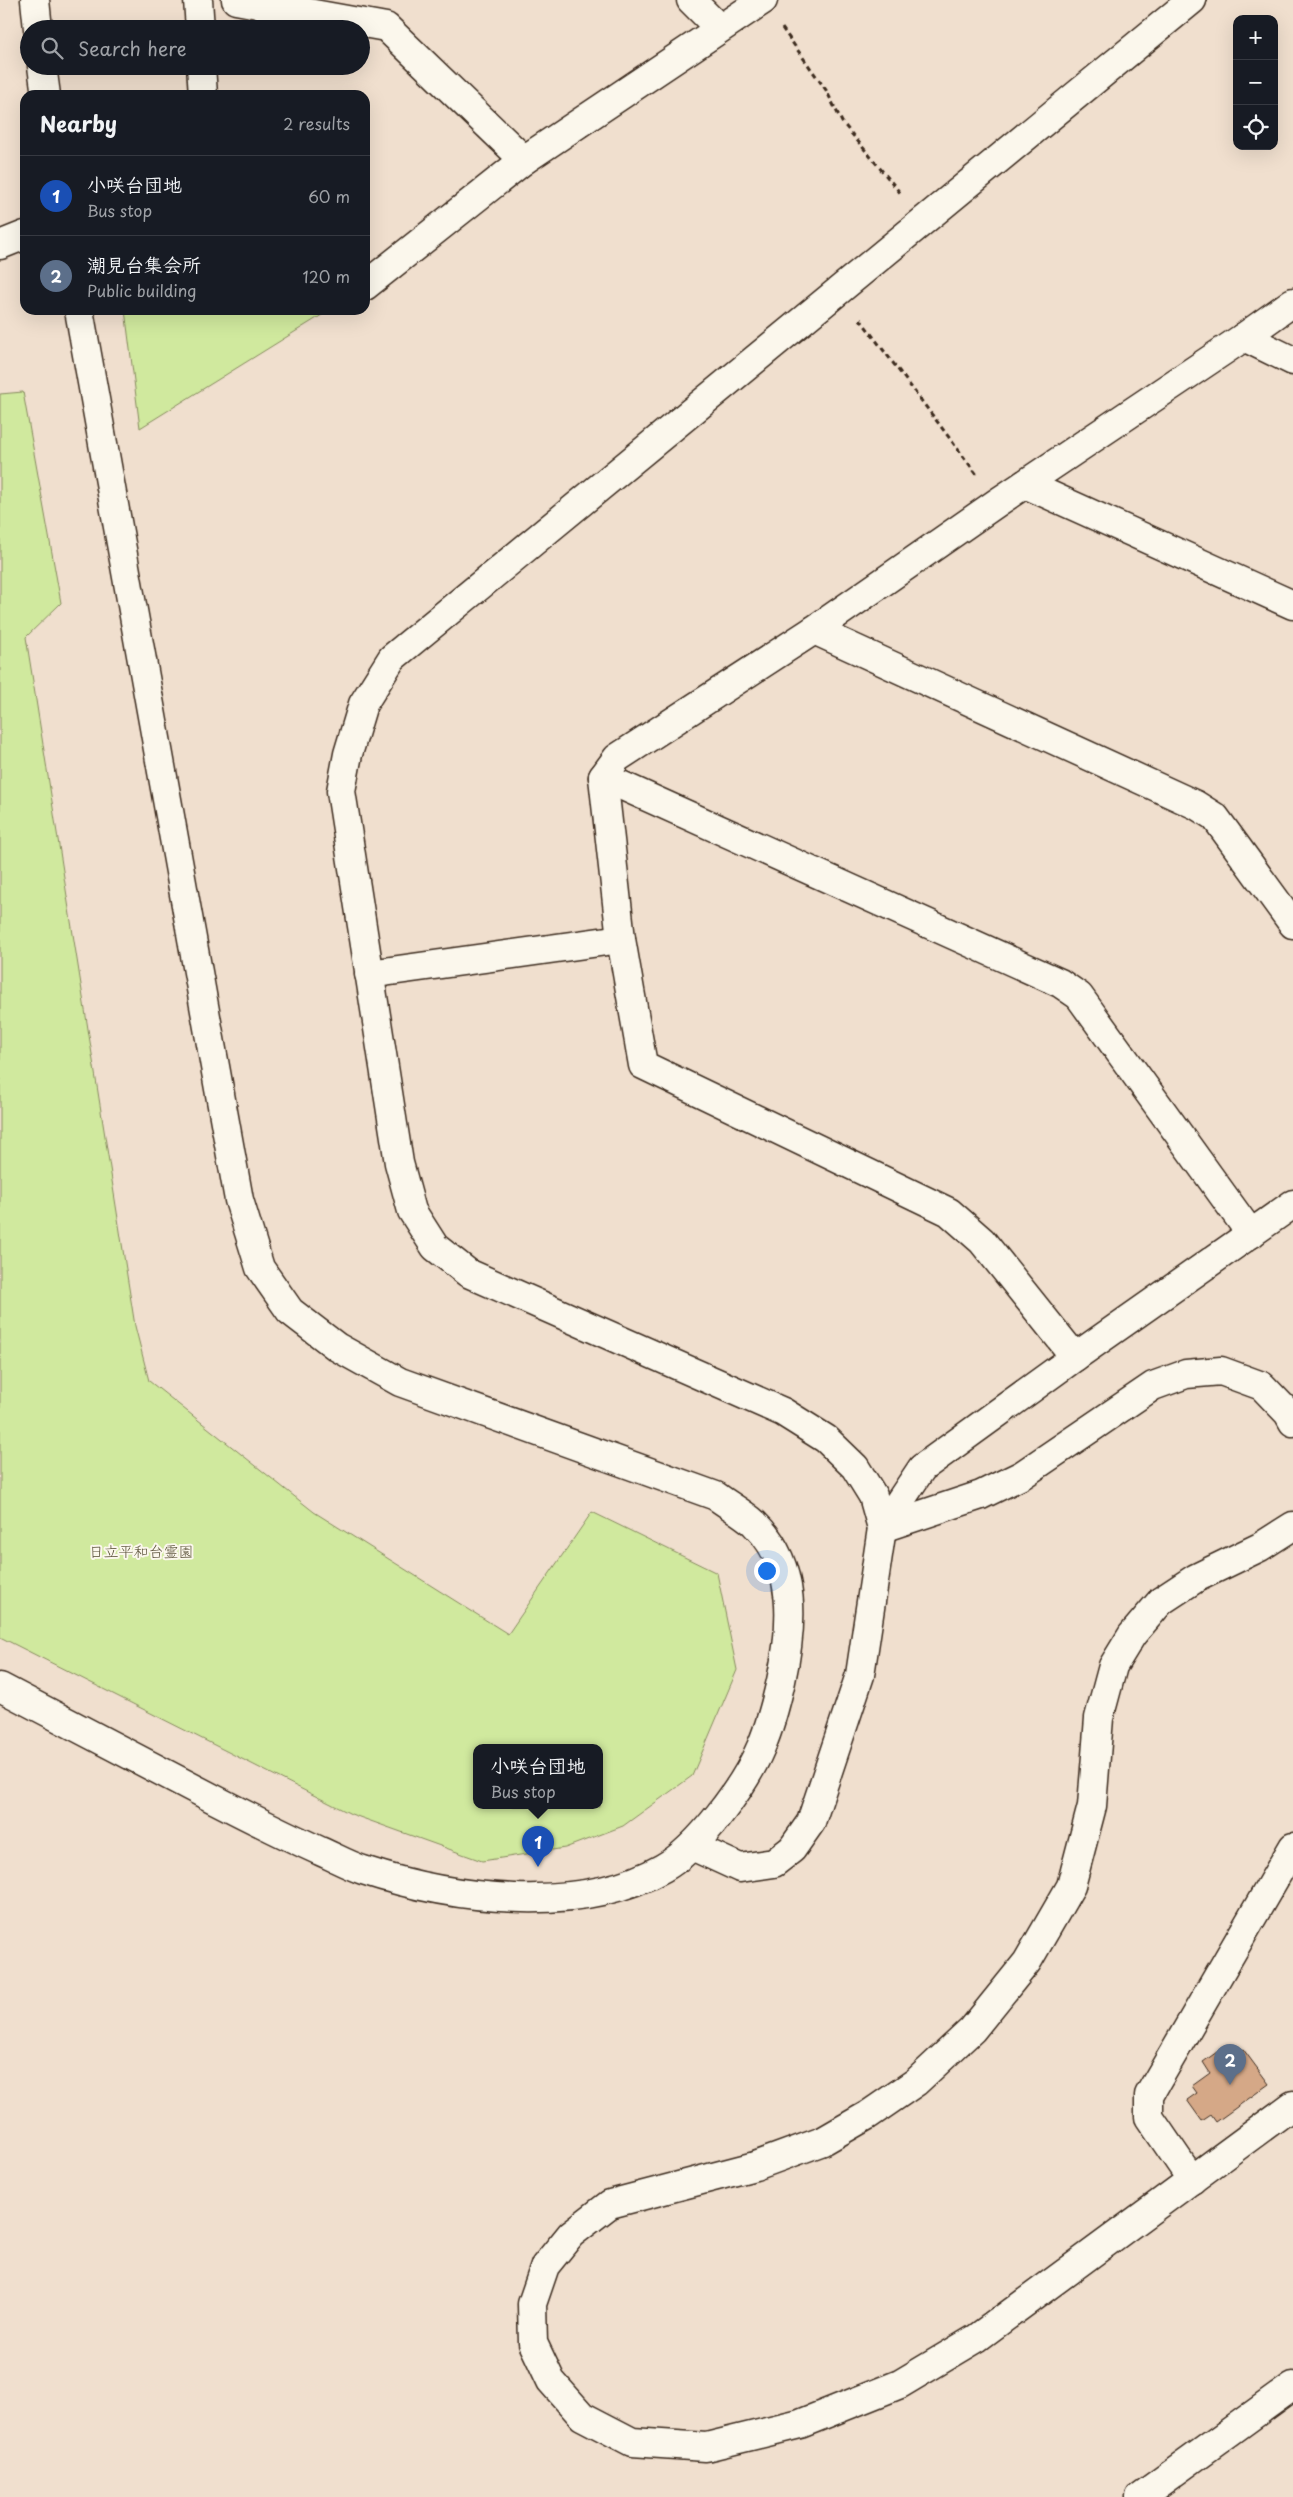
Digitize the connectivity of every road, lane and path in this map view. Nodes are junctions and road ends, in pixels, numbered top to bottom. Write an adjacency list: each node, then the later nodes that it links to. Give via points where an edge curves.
1 (35, 0): 7 (street)
2 (198, 0): 8 (street)
3 (236, 0): 9 (street)
4 (691, 0): 11 (street)
5 (763, 0): 11 (street); 17 (path, via 826,90 842,122)
6 (1192, 0): 17 (street)
7 (37, 20)
8 (199, 20)
9 (347, 20)
10 (370, 24): 16 (street, via 386,27)
11 (719, 28): 16 (street)
12 (43, 75): 14 (street)
13 (202, 75): 15 (street)
14 (45, 90)
15 (203, 90)
16 (524, 160): 20 (street)
17 (923, 221): 21 (street)
18 (20, 237): 19 (street)
19 (0, 245)
20 (370, 282)
21 (839, 292): 27 (path); 33 (street, via 392,658 363,704 341,791)
22 (1293, 302): 24 (street)
23 (80, 315): 41 (street, via 239,1200 260,1268 290,1311 337,1347 400,1382 716,1496 754,1523 780,1557 790,1594 788,1650 776,1705 760,1750 729,1800)
24 (1244, 337): 25 (street); 26 (street)
25 (1293, 361)
26 (1025, 484): 27 (street); 28 (street)
27 (998, 502): 29 (street)
28 (1293, 605)
29 (814, 630): 30 (street, via 617,758); 31 (street, via 1209,813)
30 (603, 777): 32 (street); 35 (street, via 1060,983 1079,996)
31 (1293, 924)
32 (621, 939): 33 (street); 36 (street, via 643,1065 949,1212 982,1241)
33 (369, 974): 39 (street, via 398,1163 412,1210 435,1247 468,1273 783,1412 818,1435 855,1467 872,1496)
34 (1293, 1204): 35 (street)
35 (1251, 1234): 36 (street)
36 (1075, 1357): 39 (street, via 922,1468)
37 (1293, 1422): 39 (street, via 1262,1386 1221,1372 1186,1374 1152,1386 1022,1475 981,1495)
38 (1293, 1526): 44 (street, via 1260,1547 1196,1578 1161,1601 1132,1636 1113,1666 1099,1718 1092,1806 1071,1886 1027,1962 972,2030 916,2082 823,2141 755,2166 610,2204 572,2234 546,2266 532,2304 533,2343 551,2381 582,2416 632,2442 706,2447 800,2424 900,2384 977,2338)
39 (882, 1528): 41 (street, via 860,1675 811,1822 792,1849 774,1863 740,1868)
40 (0, 1687): 41 (street, via 276,1831 361,1870 434,1889 504,1898 583,1894 627,1883 664,1868)
41 (692, 1846)
42 (1293, 1847): 44 (street, via 1149,2095 1148,2117)
43 (1293, 2105): 44 (street)
44 (1192, 2180)
45 (1293, 2386): 46 (street)
46 (1140, 2497)

